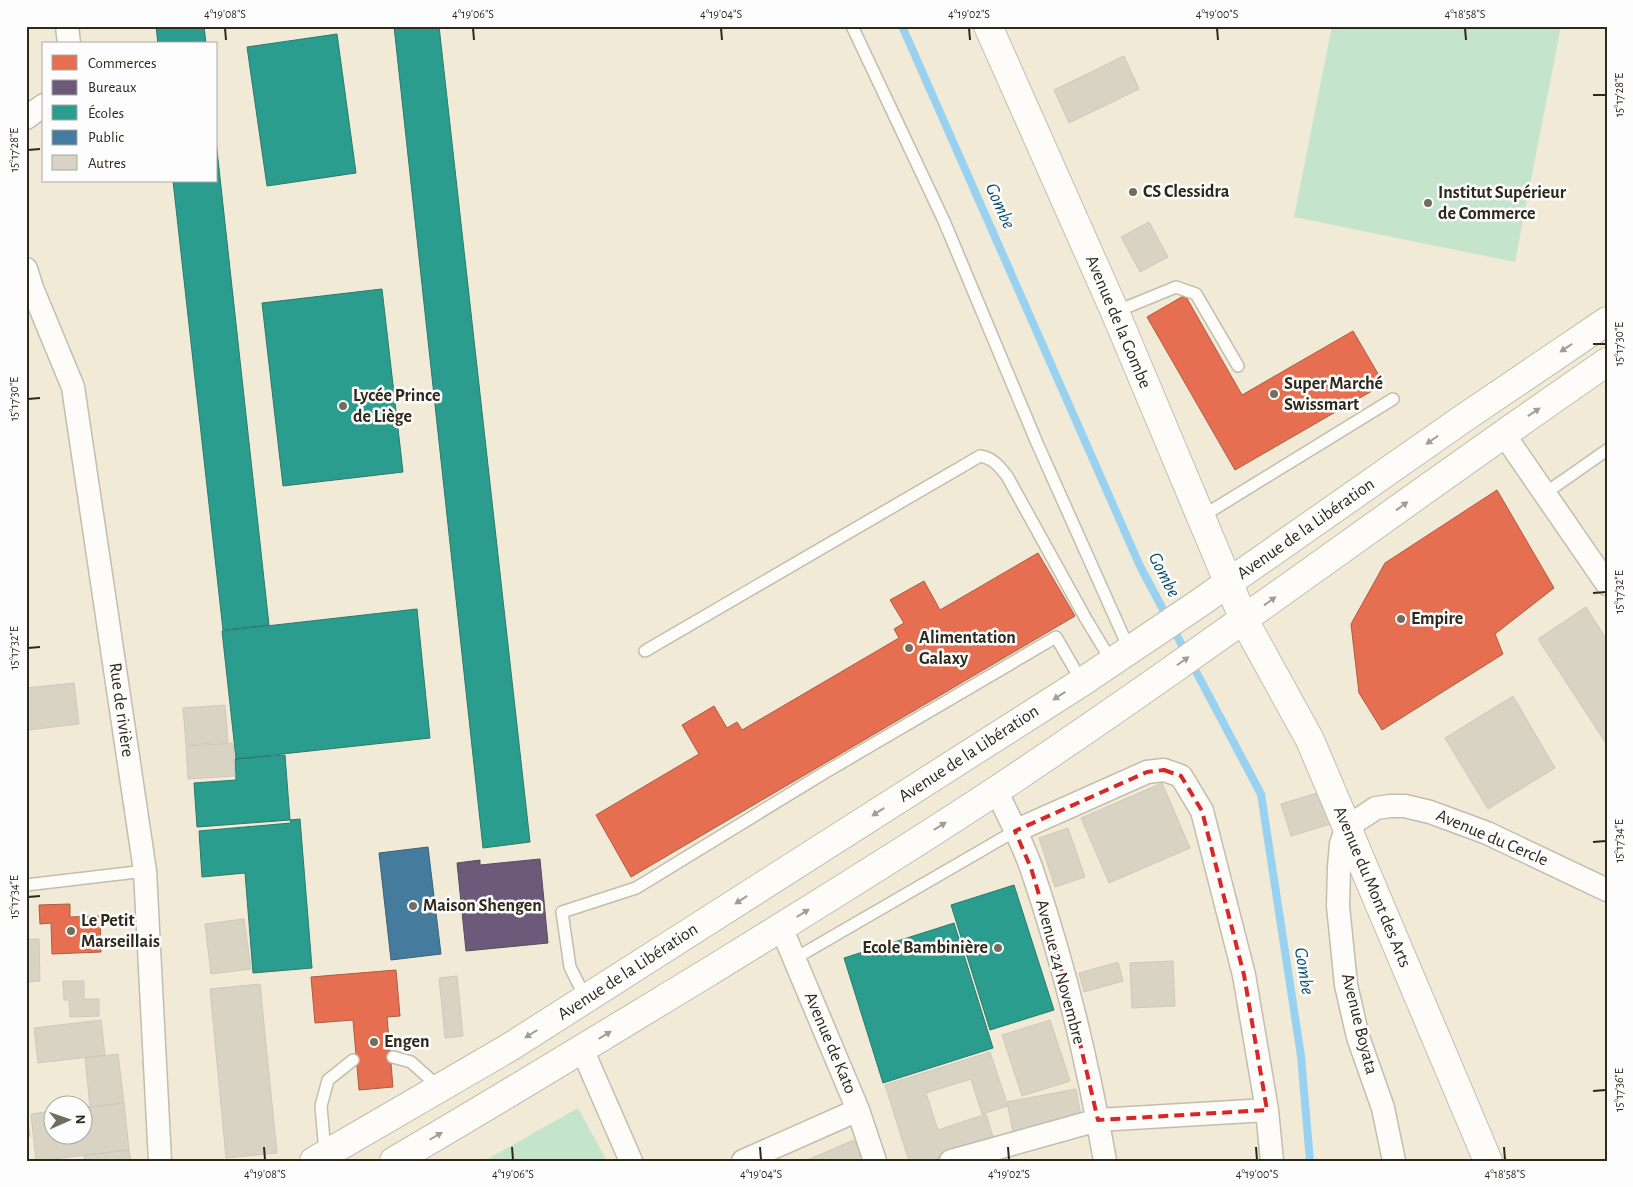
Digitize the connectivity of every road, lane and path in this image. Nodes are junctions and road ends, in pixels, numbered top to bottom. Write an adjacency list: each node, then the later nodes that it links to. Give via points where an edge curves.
1 (67, 26): 4 (street)
2 (852, 26): 21 (lane, via 944,221)
3 (988, 26): 8 (main road, Avenue de la Gombe)
4 (69, 42)
5 (42, 106): 6 (street)
6 (26, 118)
7 (26, 270): 26 (street, Rue de rivière, via 73,387)
8 (1115, 312): 11 (lane, via 1176,288 1187,290 1196,294); 16 (main road, Avenue de la Gombe)
9 (1607, 321): 17 (main road, Avenue de la Libération, one-way to 17)
10 (1607, 362): 13 (main road, Avenue de la Libération, one-way to 10)
11 (1238, 366)
12 (1394, 399): 16 (lane)
13 (1503, 433): 15 (street); 19 (main road, Avenue de la Libération, one-way to 13)
14 (1607, 450): 15 (lane)
15 (1544, 494): 18 (street)
16 (1201, 517): 17 (main road, Avenue de la Gombe)
17 (1228, 584): 19 (main road, Avenue de la Gombe); 21 (main road, Avenue de la Libération)
18 (1607, 584)
19 (1244, 619): 23 (main road, Avenue de la Libération, one-way to 19); 24 (main road, Avenue du Mont des Arts, via 1310,740)
20 (645, 651): 21 (lane, via 980,456 990,458 1000,466 1086,619)
21 (1129, 651): 22 (main road, Avenue de la Libération)
22 (1082, 682): 31 (main road, Avenue de la Libération, one-way to 31); 31 (lane, via 1056,637 636,888 562,912 570,967)
23 (996, 790): 25 (street, Avenue 24 Novembre); 29 (main road, Avenue de la Libération, one-way to 23)
24 (1347, 827): 28 (street, Avenue du Cercle, via 1376,808 1406,806 1487,833); 48 (street, Avenue Boyata, via 1341,844 1338,906 1346,986); 49 (main road, Avenue du Mont des Arts)
25 (1015, 831): 30 (lane); 37 (street, via 1147,772 1164,770 1181,776 1202,811 1227,908 1244,975); 38 (street, Avenue 24 Novembre, via 1031,868 1068,992)
26 (146, 870): 27 (lane); 40 (street, Rue de rivière)
27 (26, 885)
28 (1607, 890)
29 (781, 927): 30 (street, Avenue de Kato); 32 (main road, Avenue de la Libération, one-way to 29)
30 (794, 960): 36 (street, Avenue de Kato)
31 (586, 999): 35 (main road, Avenue de la Libération, one-way to 35)
32 (582, 1049): 41 (main road, Avenue de la Libération, one-way to 32); 42 (street)
33 (393, 1057): 35 (lane, via 411,1062)
34 (353, 1060): 39 (lane, via 328,1080 322,1106)
35 (440, 1088): 39 (main road, Avenue de la Libération)
36 (858, 1110): 43 (street); 44 (street, Avenue de Kato)
37 (1267, 1110): 38 (street); 47 (street)
38 (1098, 1120): 45 (street); 46 (street, Avenue 24 Novembre)
39 (320, 1157)
40 (160, 1161)
41 (394, 1161)
42 (630, 1161)
43 (743, 1161)
44 (875, 1161)
45 (951, 1161)
46 (1105, 1161)
47 (1272, 1161)
48 (1394, 1161)
49 (1488, 1161)

